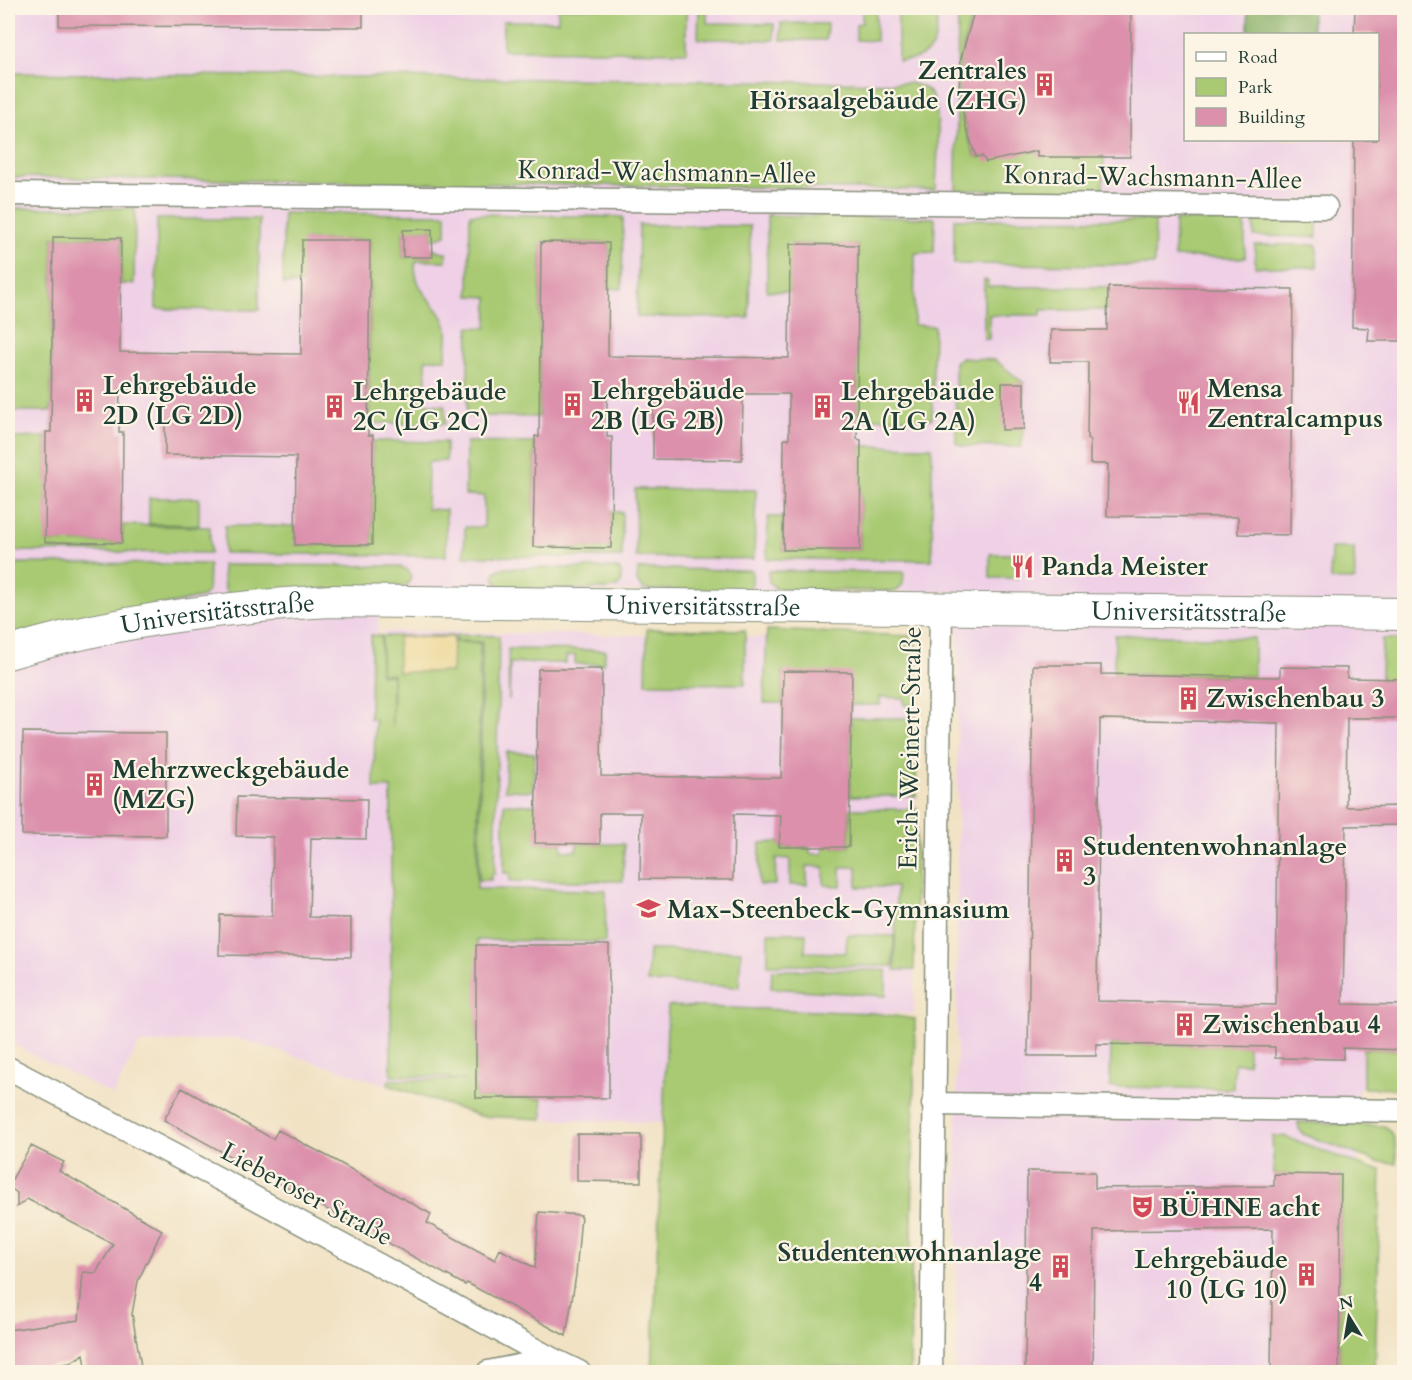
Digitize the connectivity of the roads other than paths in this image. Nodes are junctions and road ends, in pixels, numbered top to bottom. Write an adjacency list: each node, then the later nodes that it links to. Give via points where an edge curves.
1 (8, 194): 2 (street, Konrad-Wachsmann-Allee)
2 (1326, 207)
3 (940, 609): 4 (street, Universitätsstraße); 5 (street, Universitätsstraße, via 331,601 160,618); 7 (street, Erich-Weinert-Straße)
4 (1404, 614)
5 (8, 653)
6 (8, 1068): 9 (street, Lieberoser Straße)
7 (933, 1104): 8 (street); 12 (street, Erich-Weinert-Straße)
8 (1404, 1111)
9 (552, 1359): 10 (street); 11 (street, Lieberoser Straße)
10 (488, 1372)
11 (579, 1372)
12 (931, 1372)

